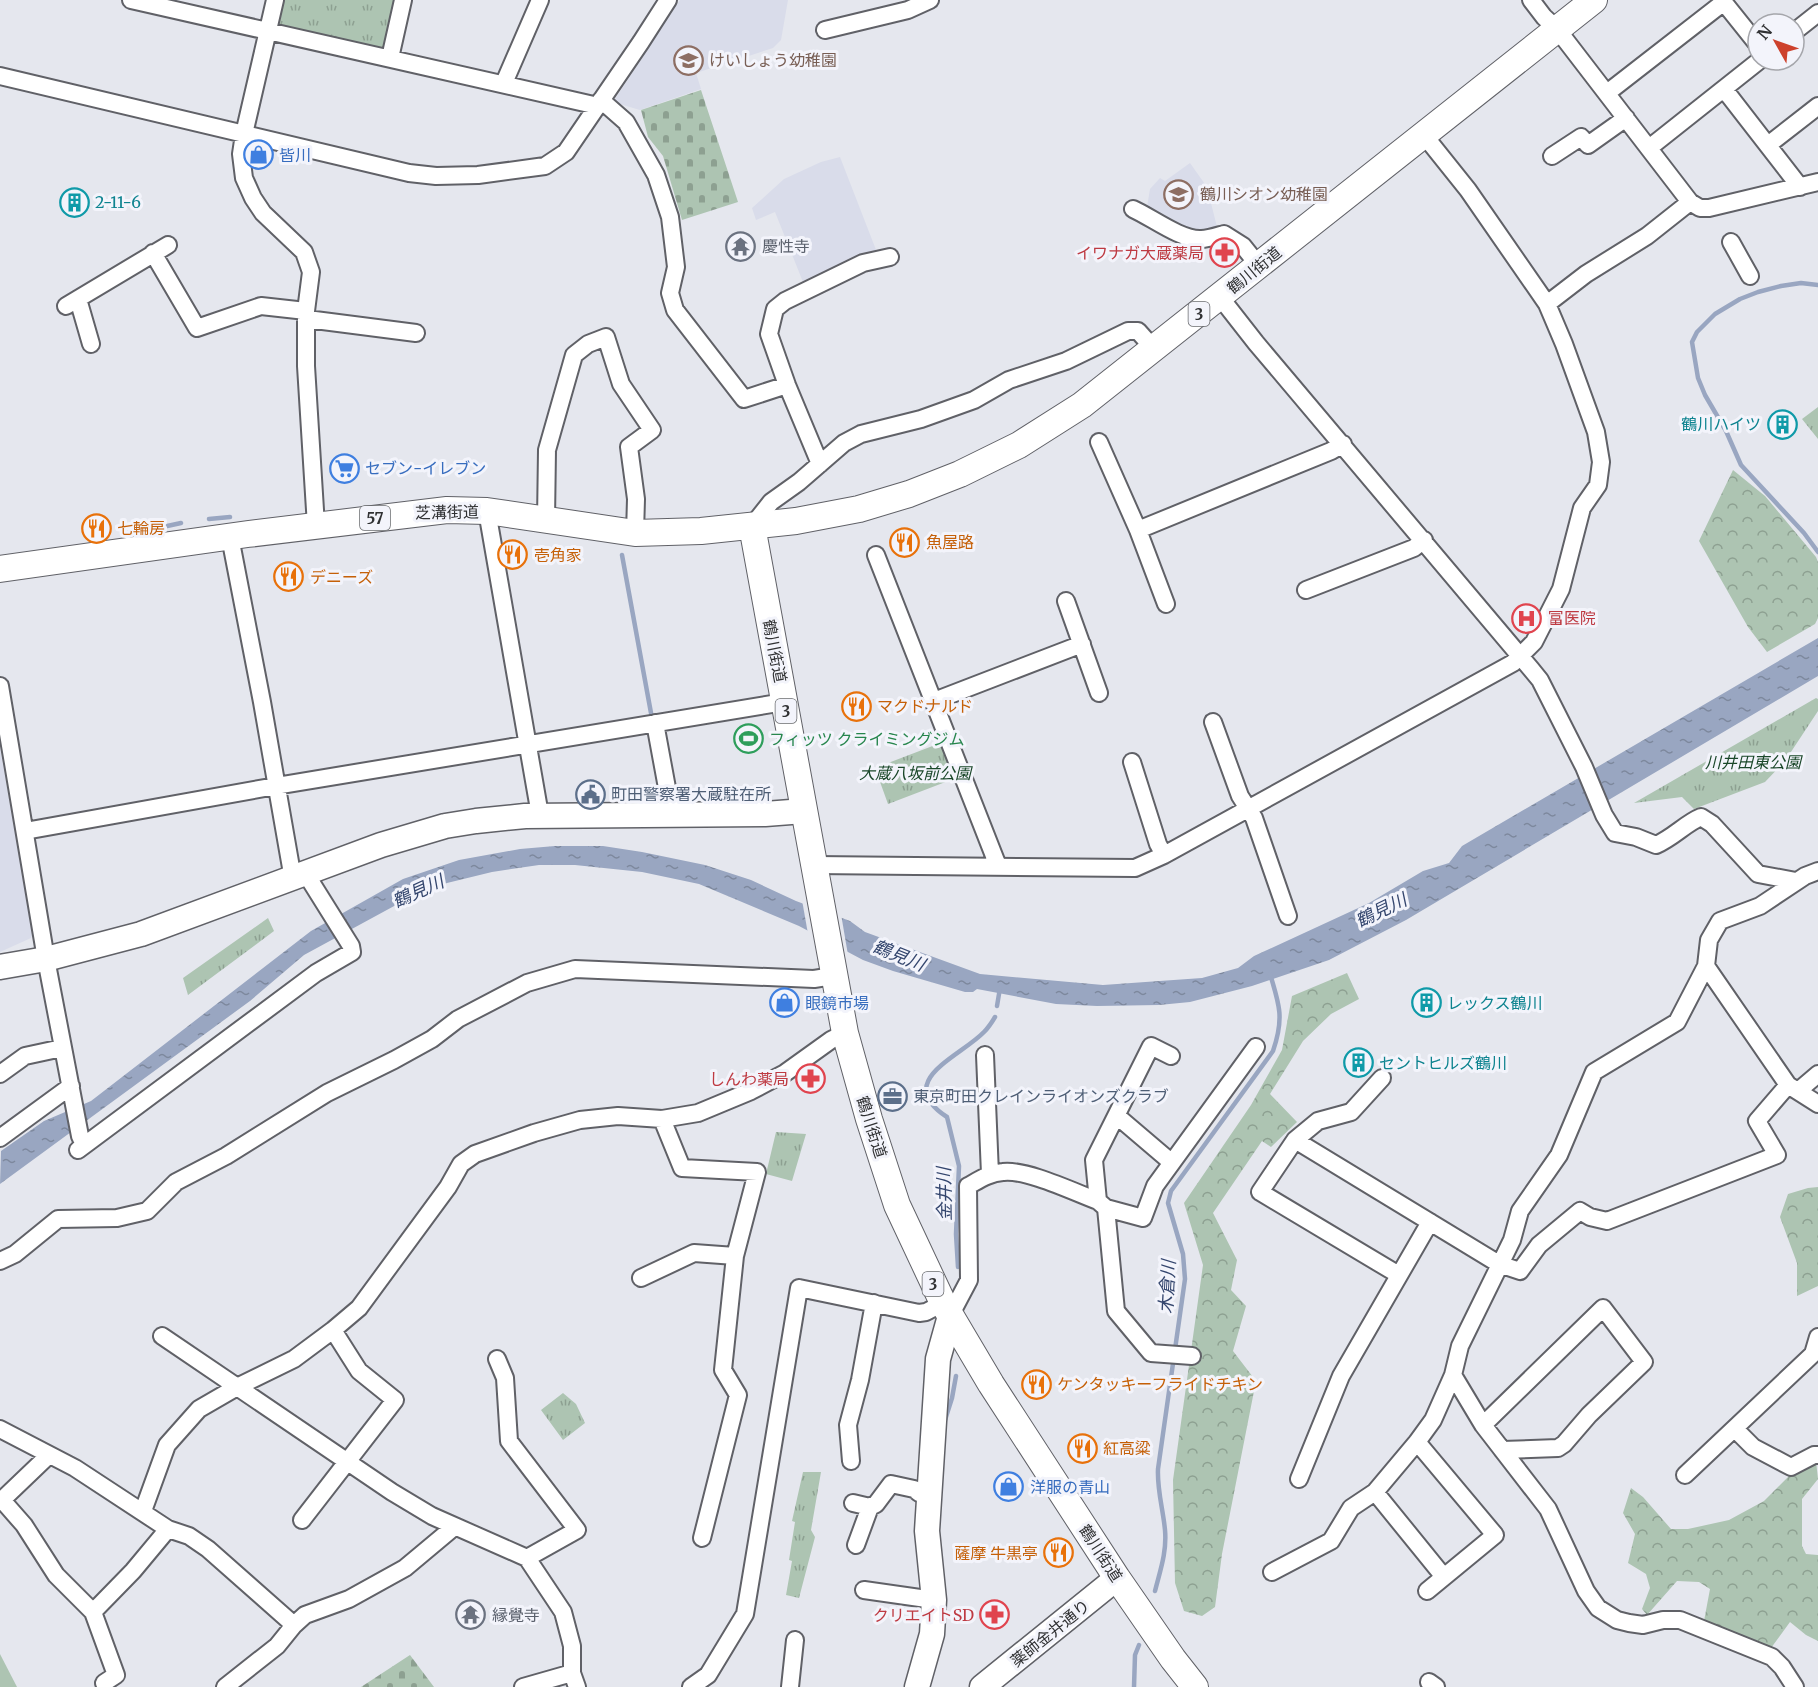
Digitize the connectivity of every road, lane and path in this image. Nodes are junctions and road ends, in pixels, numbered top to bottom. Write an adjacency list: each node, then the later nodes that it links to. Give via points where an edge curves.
1 (130, 0): 15 (street)
2 (275, 0): 15 (street)
3 (403, 0): 16 (street)
4 (540, 0): 19 (street)
5 (668, 0): 22 (street)
6 (930, 0): 13 (street, via 908,10)
7 (1530, 0): 12 (street)
8 (1594, 0): 12 (main road, 鶴川街道 / 3)
9 (1723, 1): 14 (street); 21 (street)
10 (1818, 13): 11 (street)
11 (1806, 22)
12 (1557, 29): 21 (street); 26 (main road, 鶴川街道 / 3)
13 (825, 30)
14 (1746, 30)
15 (267, 31): 16 (street); 25 (street)
16 (390, 58): 19 (street)
17 (1746, 71): 20 (street)
18 (0, 76): 25 (street)
19 (504, 83): 22 (street)
20 (1724, 89): 27 (street); 28 (street)
21 (1607, 93): 24 (street)
22 (599, 103): 25 (street, via 566,152 545,166 478,175 409,173); 46 (street, via 626,122 656,175 670,217 676,267 670,293 675,310 744,399)
23 (1818, 106): 27 (street)
24 (1626, 118): 28 (street); 29 (street, via 1588,146 1581,136)
25 (244, 134): 42 (street, via 244,178 253,198 263,213 304,252 311,272)
26 (1424, 135): 38 (main road, 鶴川街道 / 3); 41 (street, via 1468,190)
27 (1768, 145): 31 (street)
28 (1649, 148): 32 (street)
29 (1552, 156)
30 (1818, 183): 31 (street)
31 (1800, 187): 32 (street, via 1709,208)
32 (1690, 202): 41 (street)
33 (1133, 209): 38 (street, via 1163,227 1199,240 1224,234 1243,246)
34 (1731, 242): 39 (street)
35 (168, 245): 36 (street)
36 (153, 253): 42 (street, via 197,328 261,306); 44 (street, via 72,302)
37 (890, 257): 46 (street, via 863,263 775,309 769,334)
38 (1259, 266): 40 (main road, 鶴川街道 / 3)
39 (1750, 276)
40 (1220, 297): 45 (main road, 鶴川街道 / 3); 48 (street)
41 (1547, 304): 64 (street, via 1596,432 1601,462 1598,485 1582,508 1561,589 1534,642)
42 (307, 315): 43 (street); 52 (street, via 306,376)
43 (416, 333)
44 (91, 344)
45 (1154, 349): 49 (street, via 1138,331 1128,331 1066,361 1009,380 974,400 861,434); 53 (main road, 鶴川街道 / 3, via 1048,427 960,474 859,509)
46 (787, 385): 49 (street)
47 (1099, 442): 54 (street)
48 (1342, 444): 54 (street); 57 (street)
49 (820, 464): 53 (street, via 771,502)
50 (487, 511): 51 (main road, 芝溝街道 / 57); 52 (main road, 芝溝街道 / 57, via 447,510); 71 (street)
51 (546, 520): 55 (main road, 芝溝街道 / 57); 55 (street, via 547,450 574,355 606,337 621,384 652,430 629,447 636,499)
52 (316, 526): 56 (main road, 芝溝街道 / 57)
53 (752, 526): 55 (main road, 芝溝街道 / 57); 68 (main road, 鶴川街道 / 3)
54 (1138, 530): 62 (street)
55 (635, 532)
56 (230, 537): 59 (main road, 芝溝街道 / 57); 73 (street)
57 (1424, 540): 60 (street, via 1414,548); 64 (street)
58 (876, 555): 67 (street)
59 (0, 569)
60 (1306, 590)
61 (1066, 601): 63 (street)
62 (1166, 604)
63 (1082, 644): 66 (street); 67 (street)
64 (1521, 656): 74 (street); 84 (street, via 1540,680 1615,833 1656,845 1701,817 1758,874)
65 (0, 686): 78 (street)
66 (1099, 693)
67 (934, 701): 81 (street)
68 (784, 702): 70 (street); 75 (main road, 鶴川街道 / 3)
69 (1213, 722): 74 (street)
70 (655, 723): 71 (street); 77 (street)
71 (528, 743): 73 (street); 76 (street)
72 (1132, 762): 79 (street)
73 (276, 786): 78 (street); 83 (street)
74 (1248, 809): 79 (street); 85 (street)
75 (804, 811): 77 (street); 80 (main road, 鶴川街道 / 3)
76 (540, 815): 77 (street); 83 (street, via 476,820 435,829)
77 (672, 815)
78 (25, 831): 86 (street)
79 (1164, 855): 81 (street, via 1135,868)
80 (814, 865): 81 (street); 87 (main road, 鶴川街道 / 3)
81 (998, 866)
82 (1818, 871): 84 (street)
83 (299, 876): 86 (street, via 141,934); 99 (street, via 325,905 352,952 316,973 81,1146)
84 (1796, 881): 88 (street, via 1760,906 1720,921 1709,940)
85 (1288, 916)
86 (46, 959): 89 (street); 92 (street)
87 (831, 965): 90 (main road, 鶴川街道 / 3); 110 (street, via 814,979 575,969 527,983 176,1182 147,1211 117,1218 58,1219 15,1254)
88 (1706, 966): 98 (street); 111 (street, via 1677,1022 1594,1072 1558,1155 1520,1211 1512,1240)
89 (0, 967)
90 (844, 1033): 102 (street, via 751,1091 698,1113); 115 (main road, 鶴川街道 / 3, via 897,1205)
91 (1256, 1047): 105 (street)
92 (62, 1048): 95 (street, via 25,1056); 99 (street)
93 (985, 1055): 106 (street)
94 (1171, 1056): 101 (street, via 1151,1046)
95 (0, 1074)
96 (1818, 1074): 98 (street)
97 (1382, 1078): 104 (street, via 1351,1112 1318,1120)
98 (1793, 1088): 100 (street); 111 (street, via 1757,1121 1777,1155 1607,1221 1580,1210 1539,1245 1520,1271)
99 (71, 1089): 103 (street)
100 (1818, 1104)
101 (1117, 1116): 105 (street); 107 (street, via 1094,1160)
102 (662, 1119): 109 (street, via 682,1168 757,1172); 116 (street, via 618,1116 580,1120 476,1154 461,1164 359,1308)
103 (0, 1138)
104 (1295, 1140): 108 (street); 112 (street, via 1260,1192)
105 (1171, 1162): 107 (street, via 1155,1186 1143,1218)
106 (990, 1174): 107 (street, via 1019,1173); 115 (street, via 968,1186 969,1280)
107 (1102, 1204): 119 (street, via 1116,1311 1151,1353)
108 (1430, 1222): 111 (street); 112 (street)
109 (735, 1256): 113 (street, via 694,1253); 142 (street, via 723,1370 738,1395)
110 (0, 1261)
111 (1499, 1264): 121 (street, via 1460,1346)
112 (1399, 1275): 133 (street, via 1341,1376)
113 (641, 1278)
114 (874, 1303): 115 (street, via 919,1313); 130 (street, via 848,1425); 158 (street, via 799,1288 745,1614 715,1676)
115 (947, 1310): 135 (street, via 938,1359); 147 (main road, 鶴川街道 / 3)
116 (333, 1330): 122 (street, via 294,1359); 131 (street, via 359,1371 396,1400)
117 (162, 1336): 122 (street)
118 (1817, 1341): 125 (street, via 1813,1354)
119 (1187, 1356)
120 (497, 1359): 144 (street, via 505,1377 509,1441 577,1530)
121 (1453, 1375): 123 (street); 126 (street, via 1433,1420)
122 (237, 1387): 131 (street); 138 (street, via 199,1409 167,1445)
123 (1483, 1425): 127 (street); 127 (street, via 1602,1308 1644,1362 1564,1444 1551,1449)
124 (0, 1429): 128 (street)
125 (1735, 1429): 129 (street, via 1753,1447 1791,1467); 132 (street)
126 (1417, 1442): 134 (street); 146 (street, via 1495,1535)
127 (1502, 1450): 163 (street, via 1548,1509 1586,1591 1598,1608 1629,1623 1680,1620 1772,1657)
128 (49, 1455): 138 (street); 151 (street, via 2,1500 24,1525 56,1575)
129 (1818, 1455)
130 (851, 1461)
131 (348, 1462): 139 (street); 140 (street)
132 (1685, 1475)
133 (1299, 1479)
134 (1375, 1492): 145 (street, via 1351,1509 1331,1541); 146 (street)
135 (929, 1494): 137 (street, via 891,1484); 150 (street, via 927,1531)
136 (852, 1503): 137 (street)
137 (870, 1507): 143 (street)
138 (143, 1511): 141 (street)
139 (302, 1520)
140 (454, 1527): 144 (street); 152 (street, via 405,1568 349,1599 305,1615)
141 (168, 1529): 151 (street); 152 (street, via 208,1548)
142 (702, 1538)
143 (856, 1545)
144 (527, 1558): 154 (street, via 563,1612 572,1646)
145 (1272, 1572)
146 (1444, 1577): 149 (street)
147 (1117, 1578): 161 (street, 薬師金井通り); 162 (main road, 鶴川街道 / 3)
148 (864, 1590): 150 (street)
149 (1427, 1591)
150 (934, 1600): 160 (street, via 932,1634)
151 (93, 1612): 155 (street, via 116,1675)
152 (294, 1625): 156 (street, via 277,1646)
153 (795, 1640): 159 (street)
154 (574, 1680): 157 (street)
155 (104, 1683)
156 (225, 1687)
157 (523, 1687)
158 (691, 1687)
159 (790, 1687)
160 (917, 1687)
161 (982, 1687)
162 (1195, 1687)
163 (1795, 1687)

